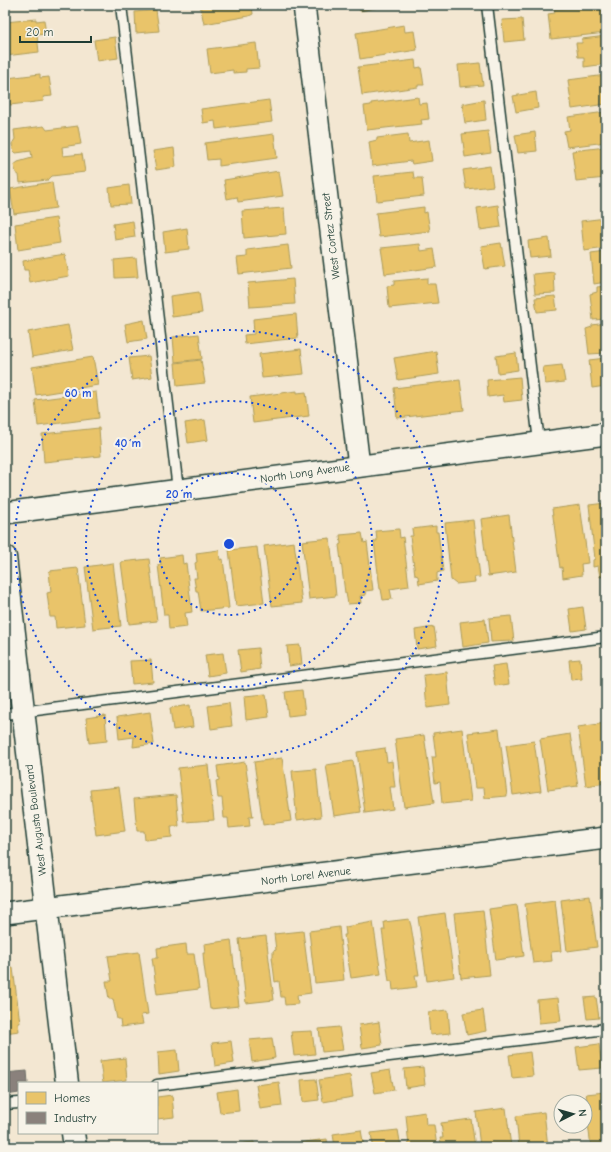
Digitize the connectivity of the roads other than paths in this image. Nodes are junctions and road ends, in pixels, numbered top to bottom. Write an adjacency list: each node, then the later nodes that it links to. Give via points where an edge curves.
1 (121, 5): 7 (lane)
2 (304, 5): 6 (street, West Cortez Street)
3 (487, 5): 5 (lane)
4 (606, 434): 5 (street, North Long Avenue)
5 (539, 442): 6 (street, North Long Avenue)
6 (359, 466): 7 (street, North Long Avenue)
7 (178, 490): 8 (street, North Long Avenue)
8 (5, 513)
9 (5, 557): 11 (street, West Augusta Boulevard)
10 (606, 637): 11 (lane)
11 (14, 712): 13 (street, West Augusta Boulevard)
12 (606, 838): 13 (street, North Lorel Avenue)
13 (47, 908): 14 (street, North Lorel Avenue); 16 (street, West Augusta Boulevard)
14 (5, 913)
15 (606, 1029): 17 (lane)
16 (67, 1082)
17 (158, 1085)
18 (18, 1103): 19 (lane)
19 (5, 1104)
20 (73, 1134): 21 (street)
21 (75, 1147)

